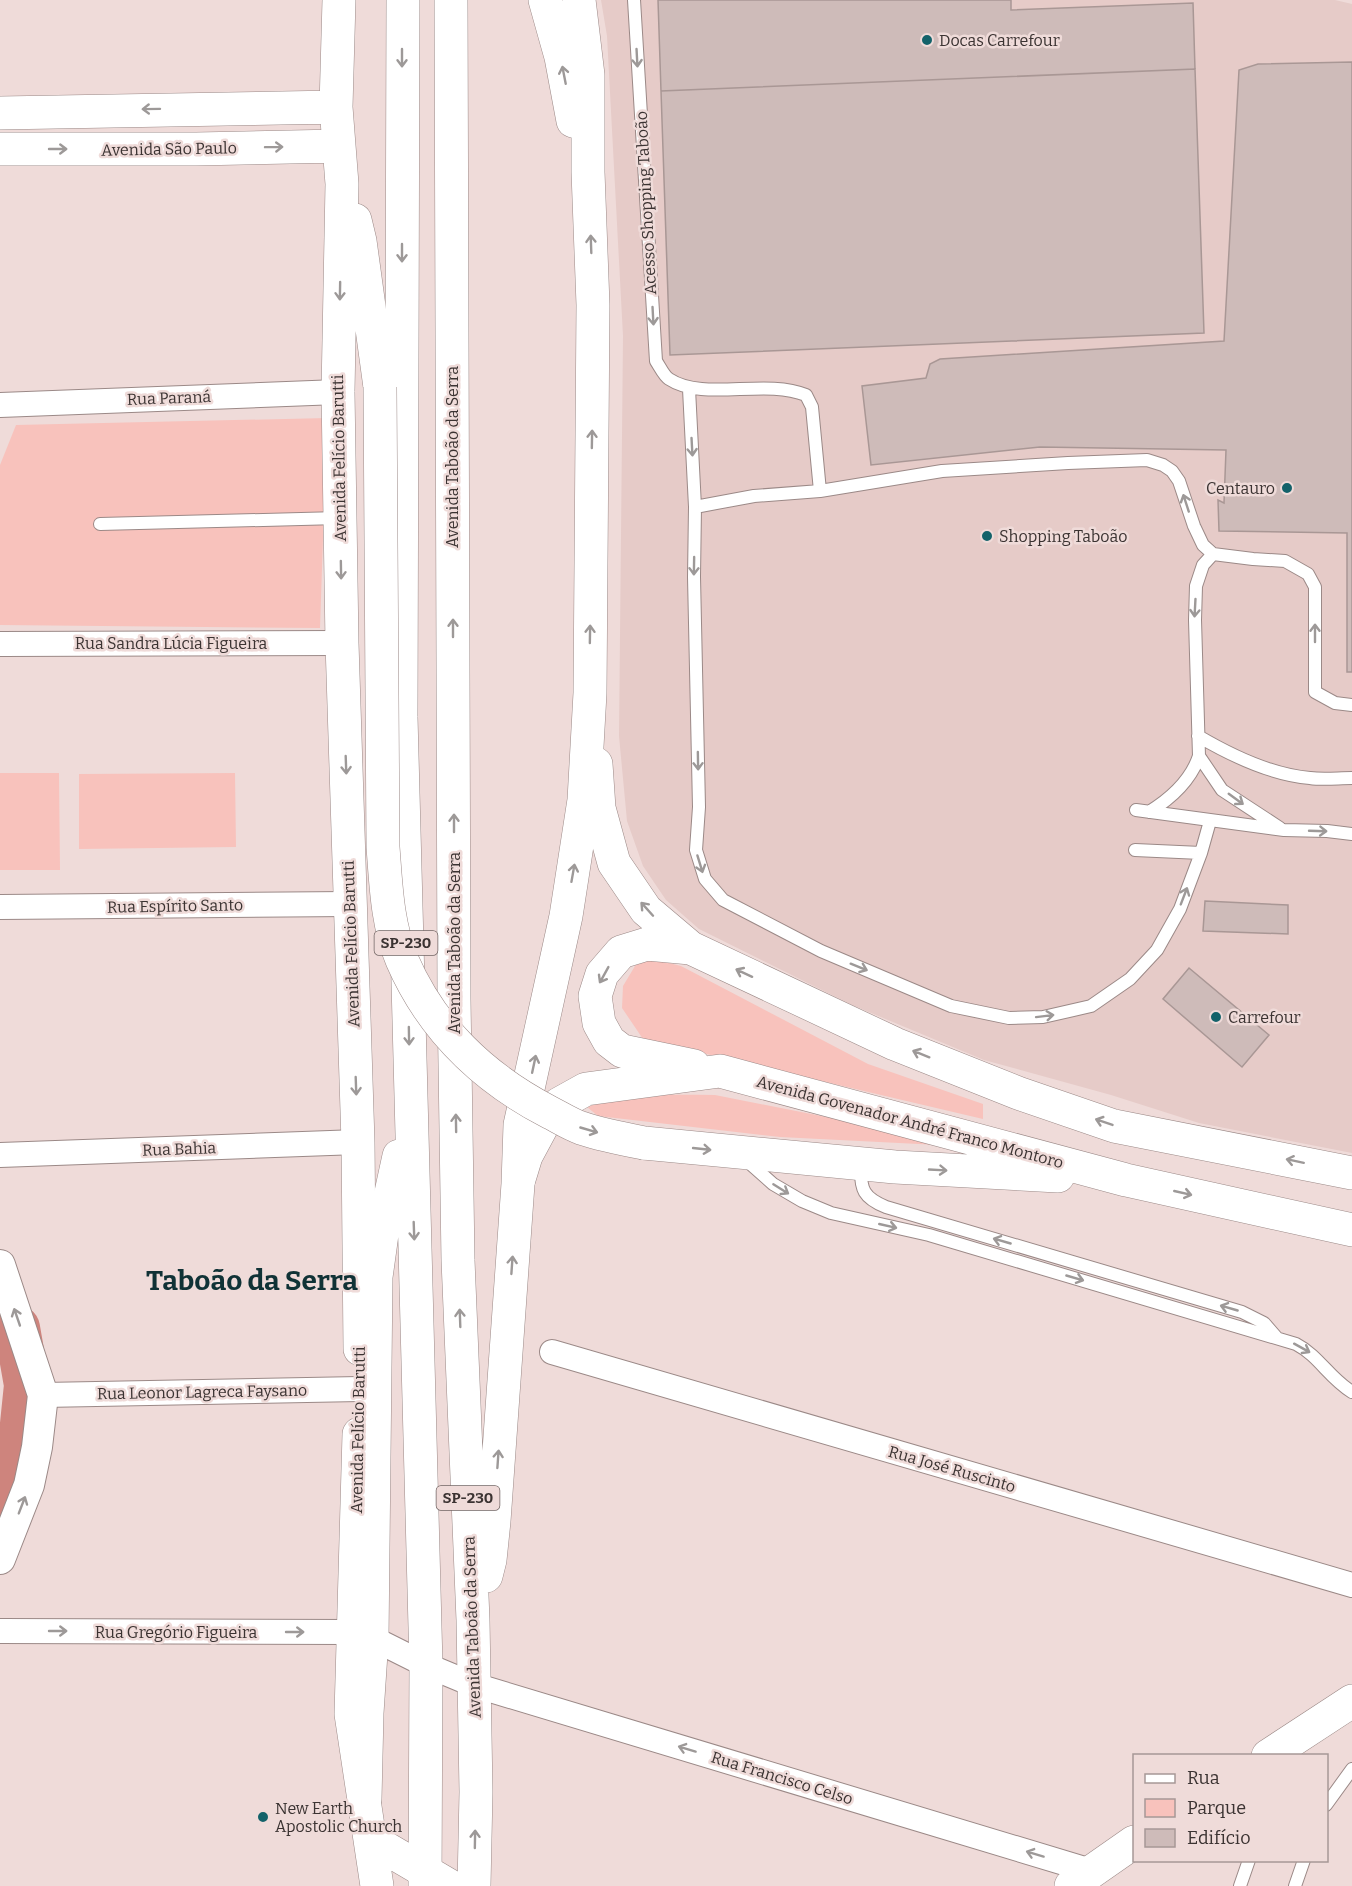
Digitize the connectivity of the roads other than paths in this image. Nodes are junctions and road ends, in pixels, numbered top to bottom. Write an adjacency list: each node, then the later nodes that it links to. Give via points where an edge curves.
1 (339, 0): 7 (main road, Avenida Felício Barutti)
2 (403, 0): 41 (main road, SP-230, one-way to 41, via 400,717)
3 (451, 0): 58 (main road, Avenida Taboão da Serra / SP-230, one-way to 3, via 456,1165)
4 (545, 0): 15 (main road, one-way to 4)
5 (579, 0): 15 (main road, via 588,75)
6 (634, 0): 17 (lane, Acesso Shopping Taboão, one-way to 17, via 656,361 667,378)
7 (336, 107): 9 (main road); 11 (main road, Avenida Felício Barutti)
8 (195, 108): 9 (main road); 10 (main road, one-way to 10); 14 (main road, via 210,128 206,140)
9 (236, 108): 12 (main road, via 228,117 226,128)
10 (0, 113)
11 (339, 146): 12 (main road, Avenida São Paulo, one-way to 11); 16 (main road, Avenida Felício Barutti)
12 (237, 148): 14 (main road, Avenida São Paulo)
13 (0, 149): 14 (main road, Avenida São Paulo, one-way to 14)
14 (196, 149)
15 (588, 172): 27 (main road, one-way to 15, via 594,305)
16 (342, 184): 18 (main road, Avenida Felício Barutti, one-way to 18); 43 (main road, one-way to 43, bridge, via 360,242 380,387 382,847 388,913 402,959 432,1013 460,1049 487,1074 524,1098 579,1128 614,1137)
17 (689, 389): 20 (lane, via 750,387 806,395 812,407); 21 (lane, one-way to 21)
18 (338, 392): 19 (street, Rua Paraná); 22 (main road, Avenida Felício Barutti)
19 (0, 405)
20 (820, 491): 21 (lane, via 754,496); 24 (lane, one-way to 20, via 1194,526 1179,481 1172,471 1147,460 942,471)
21 (695, 507): 36 (lane, one-way to 36, via 699,807 696,850 705,879 723,900 820,951 951,1006 1010,1018 1043,1017 1091,1006 1130,979 1157,950 1180,909)
22 (340, 518): 23 (lane); 25 (main road, Avenida Felício Barutti, one-way to 25)
23 (100, 524)
24 (1212, 554): 28 (lane, one-way to 24, via 1335,703 1315,692 1315,587 1308,574 1285,561); 29 (lane, one-way to 29, via 1203,565 1196,586)
25 (342, 643): 26 (street, Rua Sandra Lúcia Figueira); 37 (main road, Avenida Felício Barutti, one-way to 37)
26 (0, 644)
27 (590, 693): 39 (main road, one-way to 27, via 646,910 614,863 599,808); 48 (main road, one-way to 27, via 520,1125 579,843)
28 (1352, 705)
29 (1198, 736): 30 (lane); 31 (lane, via 1276,772 1310,778)
30 (1199, 756): 32 (lane, via 1178,789 1143,811); 33 (lane, one-way to 33, via 1222,789)
31 (1352, 778)
32 (1210, 821): 33 (lane); 36 (lane)
33 (1284, 830): 34 (lane, one-way to 34)
34 (1352, 834)
35 (1135, 850): 36 (lane)
36 (1201, 853)
37 (349, 904): 38 (street, Rua Espírito Santo); 42 (main road, Avenida Felício Barutti, one-way to 42)
38 (0, 907)
39 (691, 948): 40 (main road, one-way to 40, via 647,944 621,952 602,974 595,996 599,1023 609,1041 622,1051); 46 (main road, one-way to 39, via 1113,1126 895,1044)
40 (720, 1071): 47 (main road, Avenida Govenador André Franco Montoro); 48 (main road, Avenida Govenador André Franco Montoro, via 586,1089 559,1104 547,1117 526,1156)
41 (411, 1105): 60 (main road, via 376,1277); 61 (main road, SP-230, one-way to 61)
42 (358, 1142): 44 (street, Rua Bahia); 53 (main road, Avenida Felício Barutti)
43 (738, 1152): 45 (main road); 51 (lane, one-way to 51, via 773,1184 831,1213 929,1235)
44 (0, 1155)
45 (861, 1164): 47 (main road, one-way to 47); 51 (lane, one-way to 45, via 1264,1323 1242,1312 879,1204 864,1191)
46 (1352, 1173)
47 (1126, 1180): 49 (main road, Avenida Govenador André Franco Montoro, one-way to 49)
48 (518, 1184): 58 (main road, one-way to 48, via 490,1560)
49 (1352, 1230)
50 (0, 1265): 55 (street, one-way to 50)
51 (1277, 1338): 54 (lane, one-way to 54, via 1309,1351 1339,1384)
52 (552, 1352): 57 (street, Rua José Ruscinto)
53 (360, 1389): 55 (street, Rua Leonor Lagreca Faysano); 60 (main road, Avenida Felício Barutti)
54 (1352, 1392)
55 (43, 1395): 56 (street, one-way to 55, via 29,1485)
56 (0, 1559)
57 (1352, 1585)
58 (473, 1620): 62 (main road, Avenida Taboão da Serra / SP-230)
59 (0, 1631): 60 (street, Rua Gregório Figueira, one-way to 60)
60 (362, 1635): 61 (street, Rua Francisco Celso); 67 (main road, via 367,1713 365,1799)
61 (426, 1665): 62 (street, Rua Francisco Celso); 72 (main road, SP-230)
62 (474, 1685): 71 (street, Rua Francisco Celso, one-way to 62); 74 (main road, Avenida Taboão da Serra / SP-230, one-way to 62)
63 (1352, 1701): 64 (main road)
64 (1270, 1754)
65 (1352, 1769): 66 (lane)
66 (1328, 1802)
67 (370, 1839): 72 (main road); 73 (main road)
68 (1133, 1843): 71 (main road)
69 (1248, 1862): 75 (lane)
70 (1303, 1862): 76 (lane)
71 (1081, 1878)
72 (433, 1881)
73 (377, 1886)
74 (474, 1886)
75 (1240, 1886)
76 (1295, 1886)

